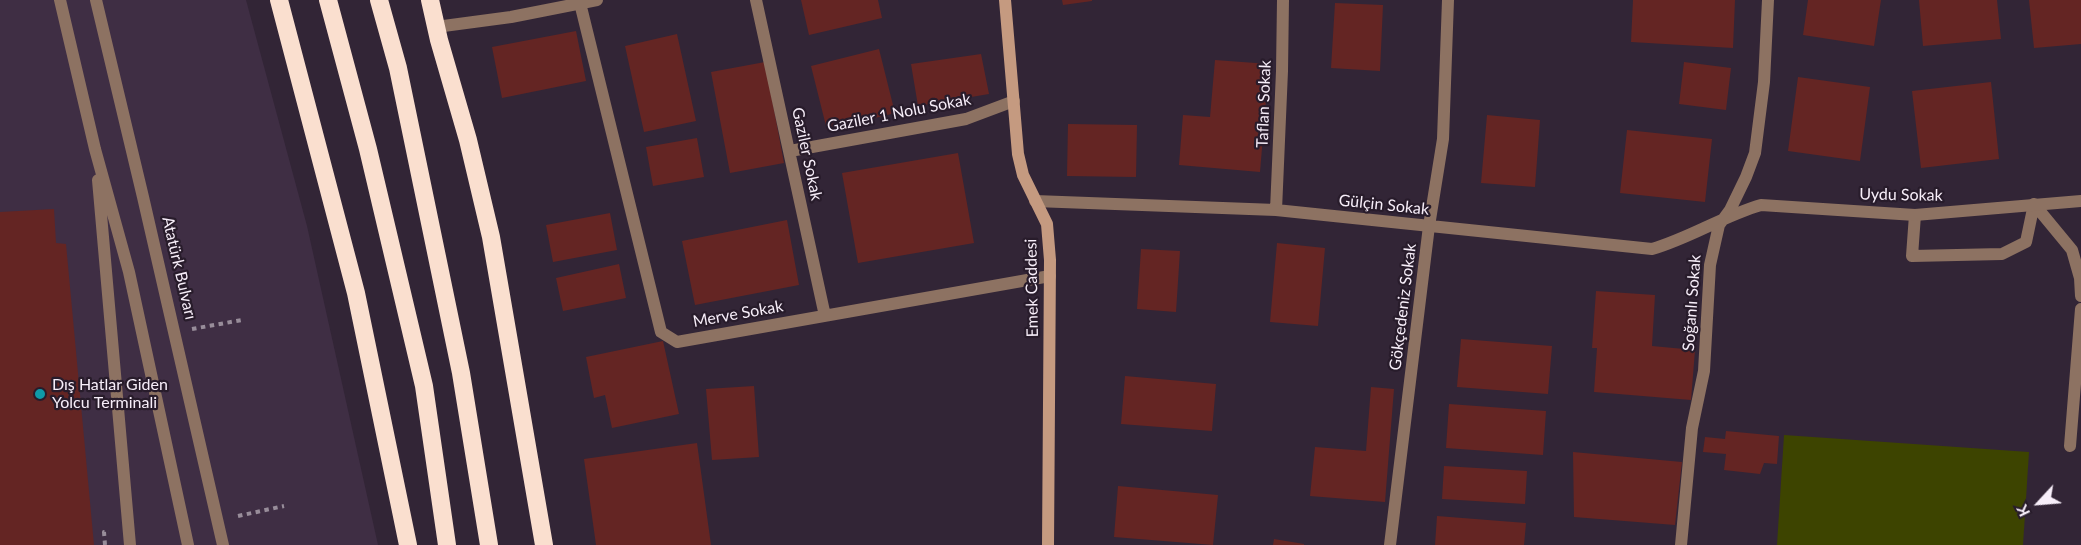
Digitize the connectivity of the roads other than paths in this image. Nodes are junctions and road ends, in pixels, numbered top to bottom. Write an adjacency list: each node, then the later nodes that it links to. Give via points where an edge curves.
1 (60, 0): 16 (street)
2 (96, 0): 32 (street, Atatürk Bulvarı)
3 (279, 0): 33 (highway, via 356,293)
4 (328, 0): 34 (highway, via 424,386)
5 (379, 0): 35 (highway, via 398,68 461,373)
6 (430, 0): 14 (highway)
7 (597, 0): 13 (street)
8 (756, 0): 17 (street, Gaziler Sokak)
9 (1005, 0): 15 (street, Emek Caddesi)
10 (1283, 0): 21 (street, Taflan Sokak)
11 (1448, 0): 24 (street, Gökçedeniz Sokak, via 1443,140)
12 (1768, 0): 23 (street, Soğanlı Sokak, via 1755,153)
13 (580, 3): 14 (street); 28 (street, Merve Sokak, via 661,332 677,342)
14 (436, 27): 36 (highway, via 491,237)
15 (1014, 101): 17 (street, Gaziler 1 Nolu Sokak, via 966,119); 18 (street, Emek Caddesi, via 1018,154)
16 (95, 149): 30 (street); 31 (street, via 129,272)
17 (790, 151): 28 (street, Gaziler Sokak)
18 (1035, 201): 21 (street, Gülçin Sokak); 25 (street, Emek Caddesi, via 1047,224)
19 (2081, 201): 20 (street, Uydu Sokak)
20 (2034, 204): 22 (street, Uydu Sokak); 22 (street, via 2026,242 2002,254 1912,256); 26 (street, via 2072,250)
21 (1276, 210): 24 (street, Gülçin Sokak)
22 (1915, 214): 23 (street, Uydu Sokak, via 1761,205)
23 (1724, 219): 24 (street, Gülçin Sokak, via 1652,249); 39 (street, Soğanlı Sokak, via 1719,225 1710,265 1704,371 1692,428)
24 (1429, 226): 38 (street, Gökçedeniz Sokak)
25 (1050, 276): 28 (street, Merve Sokak); 37 (street, Emek Caddesi)
26 (2081, 296)
27 (2081, 309): 29 (street)
28 (825, 316)
29 (2070, 446)
30 (130, 545)
31 (189, 545)
32 (223, 545)
33 (408, 545)
34 (447, 545)
35 (489, 545)
36 (544, 545)
37 (1048, 545)
38 (1390, 545)
39 (1681, 545)

